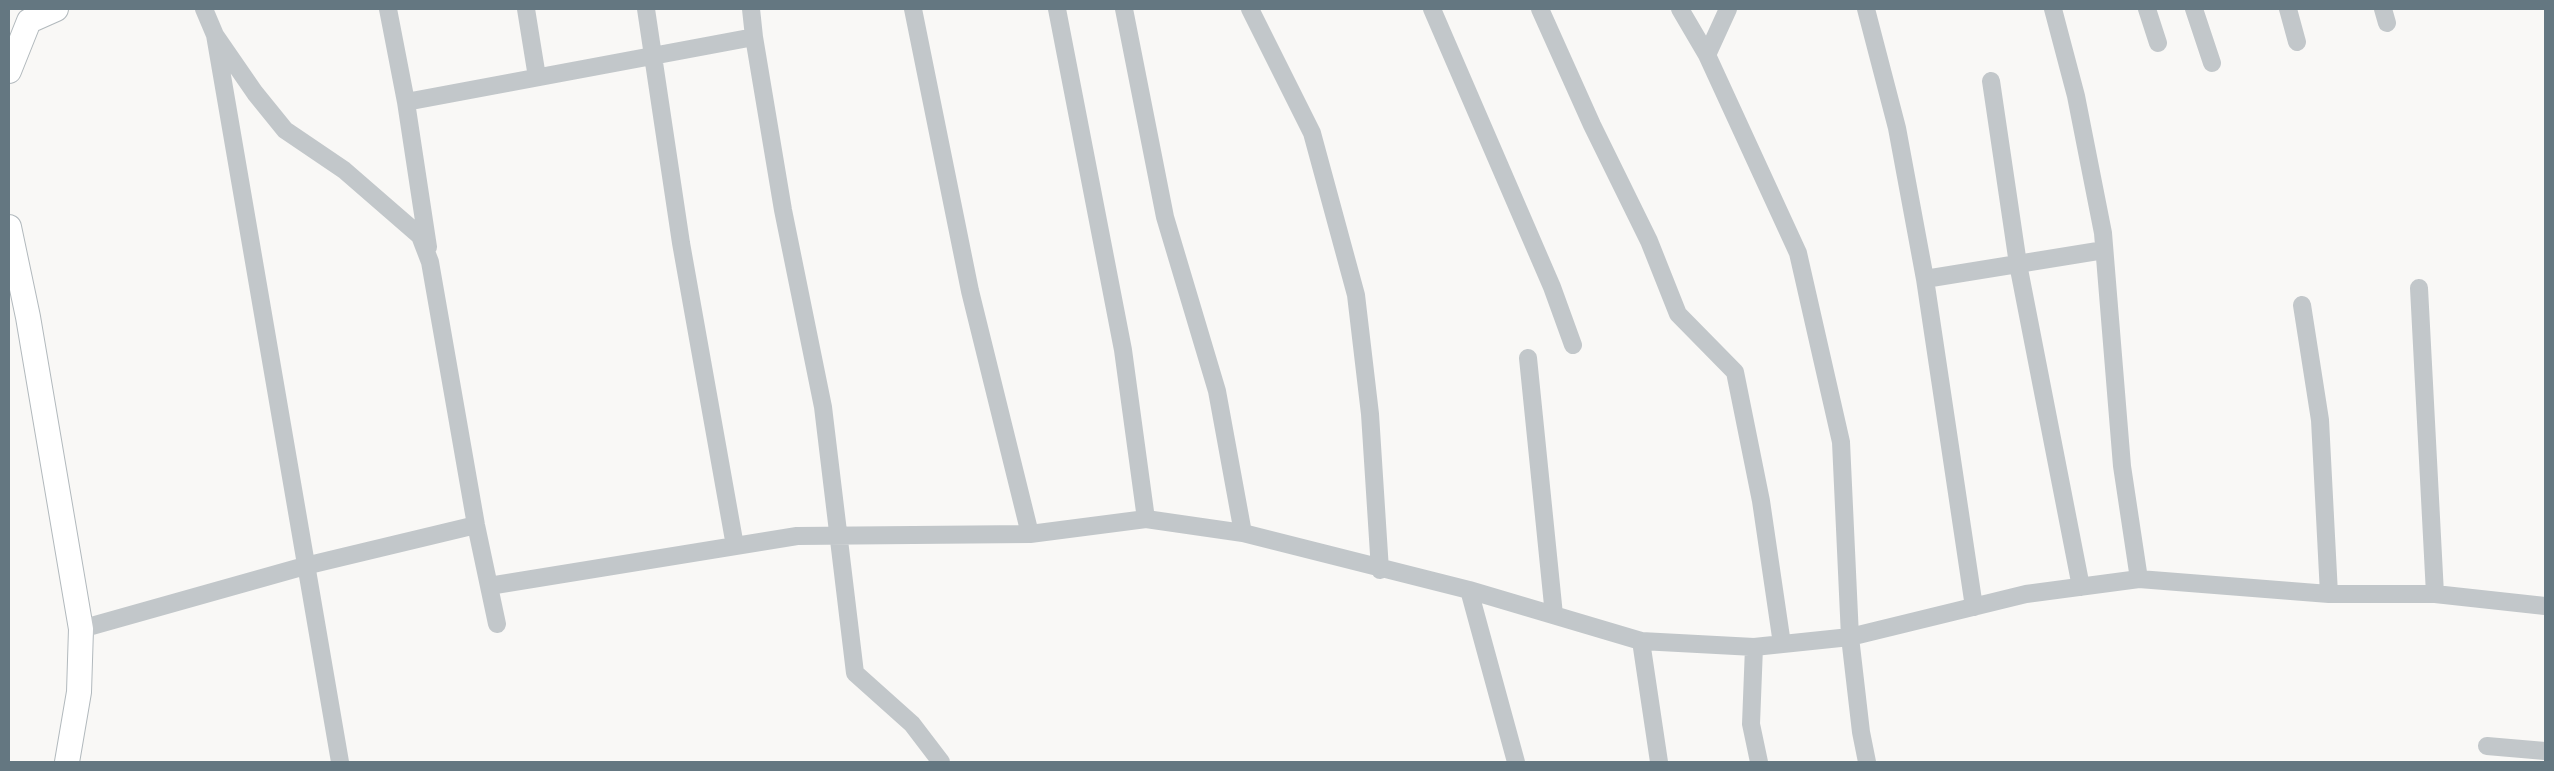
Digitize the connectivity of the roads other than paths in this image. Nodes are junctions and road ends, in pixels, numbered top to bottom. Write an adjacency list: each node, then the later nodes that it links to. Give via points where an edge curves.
1 (56, 9): 20 (street)
2 (204, 9): 21 (street)
3 (388, 9): 31 (street)
4 (526, 9): 29 (street)
5 (646, 9): 26 (street)
6 (751, 9): 22 (street)
7 (913, 9): 44 (street, via 970,291)
8 (1057, 9): 41 (street, via 1123,350)
9 (1124, 9): 43 (street, via 1165,217 1217,391)
10 (1250, 9): 48 (street, via 1312,133 1356,295 1370,414)
11 (1432, 9): 39 (street, via 1552,287)
12 (1540, 9): 62 (street, via 1592,125 1650,240 1678,314 1735,372 1761,501)
13 (1680, 9): 25 (street)
14 (1728, 9): 25 (street)
15 (1866, 9): 36 (street, via 1897,128)
16 (2052, 9): 33 (street, via 2076,96)
17 (2147, 9): 24 (street)
18 (2194, 9): 27 (street)
19 (2288, 9): 23 (street)
20 (27, 15): 28 (street)
21 (216, 36): 34 (street, via 285,130 344,170 383,202 420,236); 47 (street)
22 (754, 36): 26 (street); 45 (street, via 783,210 823,407)
23 (2296, 42)
24 (2158, 43)
25 (1707, 55): 60 (street, via 1798,253 1841,442)
26 (652, 56): 29 (street); 46 (street)
27 (2212, 63)
28 (9, 71)
29 (537, 77): 31 (street)
30 (1991, 81): 35 (street)
31 (406, 102): 34 (street)
32 (9, 226): 59 (street, via 28,317)
33 (2104, 250): 35 (street); 49 (street, via 2122,466)
34 (430, 262): 42 (street)
35 (2018, 264): 36 (street); 51 (street)
36 (1925, 279): 56 (street)
37 (2419, 288): 54 (street)
38 (2302, 305): 53 (street, via 2320,420)
39 (1573, 345)
40 (1528, 358): 57 (street)
41 (1146, 519): 43 (street); 44 (street)
42 (476, 525): 47 (street); 50 (street)
43 (1243, 533): 48 (street)
44 (1030, 534): 45 (street)
45 (840, 536): 46 (street, via 797,536); 68 (street, via 854,673 912,724)
46 (735, 546): 50 (street)
47 (305, 566): 59 (street); 67 (street)
48 (1380, 570): 52 (street)
49 (2140, 579): 51 (street); 53 (street)
50 (489, 586): 58 (street)
51 (2081, 587): 56 (street, via 2026,594)
52 (1469, 590): 57 (street); 69 (street)
53 (2328, 594): 54 (street)
54 (2435, 594): 55 (street)
55 (2545, 606)
56 (1974, 607): 60 (street)
57 (1554, 615): 61 (street)
58 (497, 624)
59 (81, 629): 66 (street, via 80,692)
60 (1850, 637): 62 (street); 72 (street)
61 (1641, 641): 63 (street); 70 (street)
62 (1782, 644): 63 (street)
63 (1754, 647): 71 (street, via 1751,724)
64 (2487, 746): 65 (street)
65 (2545, 751)
66 (67, 762)
67 (340, 762)
68 (941, 762)
69 (1516, 762)
70 (1659, 762)
71 (1759, 762)
72 (1867, 762)

